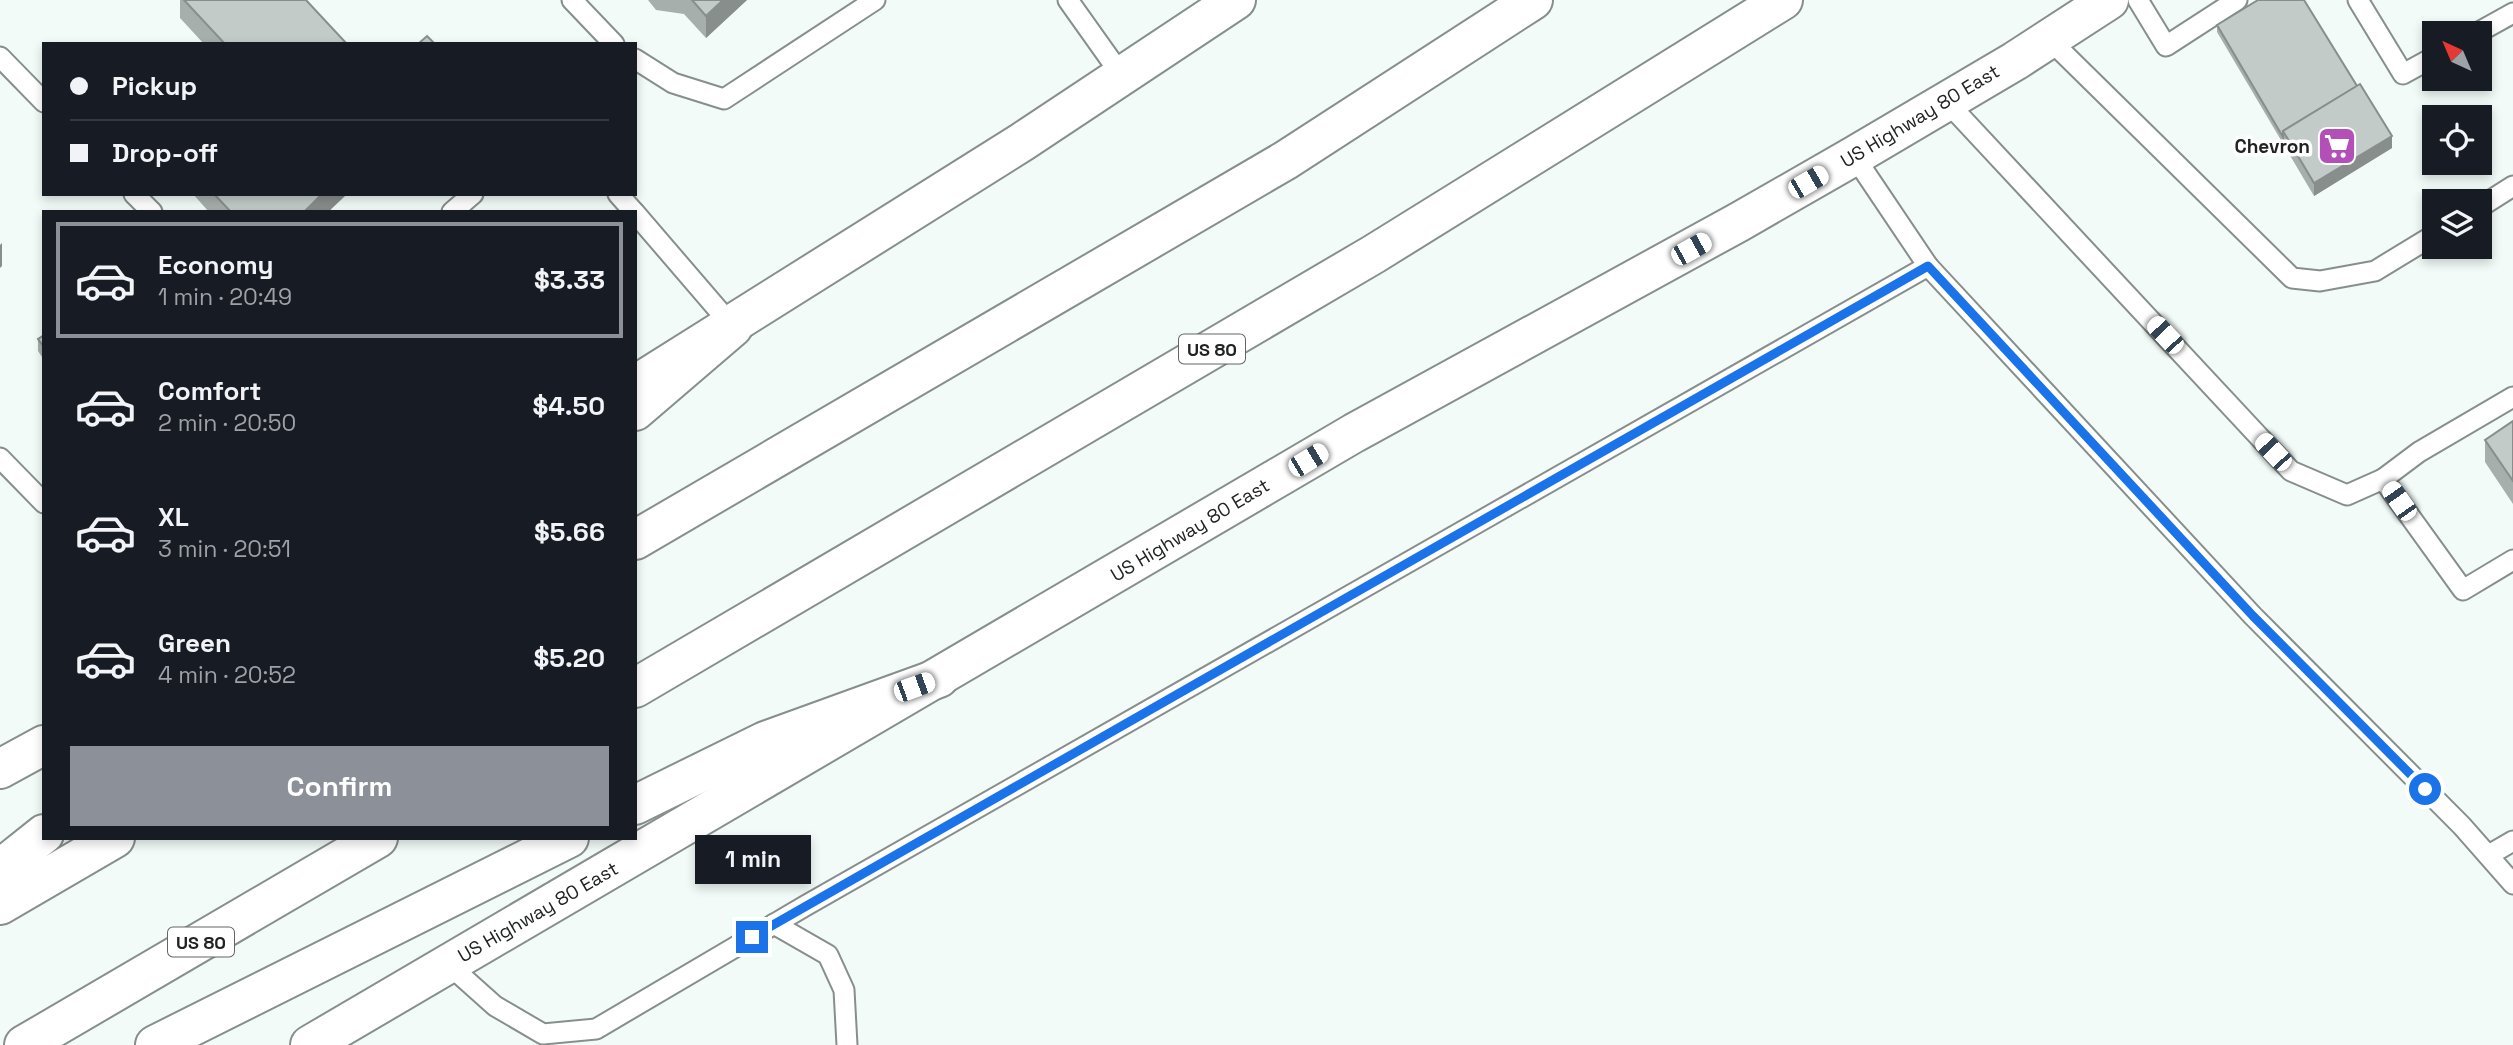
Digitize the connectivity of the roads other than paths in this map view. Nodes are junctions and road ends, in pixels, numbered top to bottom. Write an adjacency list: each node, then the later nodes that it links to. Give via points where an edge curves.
1 (572, 0): 14 (lane)
2 (874, 0): 16 (lane, via 724,99 673,83)
3 (1068, 0): 18 (lane)
4 (1236, 0): 18 (main road)
5 (1533, 0): 40 (main road, via 1286,160)
6 (1783, 0): 43 (main road, US 80, via 1374,254)
7 (2109, 0): 13 (main road, US Highway 80 East)
8 (2138, 0): 9 (lane, via 2166,46)
9 (2237, 0)
10 (2358, 0): 17 (lane, via 2403,74)
11 (2513, 13): 12 (lane)
12 (2492, 25)
13 (2049, 39): 20 (main road, US Highway 80 East); 31 (lane, via 2292,278 2320,281 2375,271)
14 (612, 42)
15 (0, 57): 19 (lane)
16 (637, 60)
17 (2422, 64)
18 (1122, 76): 33 (main road)
19 (42, 100)
20 (1946, 101): 21 (main road, US Highway 80 East); 38 (lane, via 2291,471 2347,495)
21 (1854, 156): 32 (lane); 42 (main road, US Highway 80 East, via 1354,433)
22 (2513, 186): 26 (lane)
23 (136, 196): 27 (lane)
24 (471, 196): 28 (lane)
25 (620, 196): 29 (lane)
26 (2492, 199)
27 (150, 210)
28 (455, 210)
29 (632, 210)
30 (637, 215): 33 (lane)
31 (2422, 242)
32 (1928, 266): 52 (lane, via 2253,616); 56 (lane)
33 (733, 327): 34 (main road); 36 (main road)
34 (637, 384)
35 (2513, 397): 38 (lane)
36 (637, 409)
37 (0, 458): 39 (lane)
38 (2383, 478): 41 (lane, via 2463,590)
39 (42, 501)
40 (637, 539)
41 (2513, 560)
42 (939, 678): 46 (main road, via 765,741); 57 (main road, US Highway 80 East)
43 (637, 687)
44 (42, 746): 45 (main road)
45 (0, 769)
46 (637, 804)
47 (42, 836): 53 (main road)
48 (112, 840): 55 (main road)
49 (375, 840): 58 (main road, US 80)
50 (565, 840): 59 (main road)
51 (2513, 841): 52 (lane)
52 (2489, 855): 54 (lane)
53 (0, 869)
54 (2513, 884)
55 (0, 905)
56 (774, 924): 57 (lane, via 596,1029 543,1034 495,1006); 61 (lane, via 828,955 844,990)
57 (448, 964): 60 (main road, US Highway 80 East)
58 (24, 1045)
59 (155, 1045)
60 (310, 1045)
61 (848, 1045)

